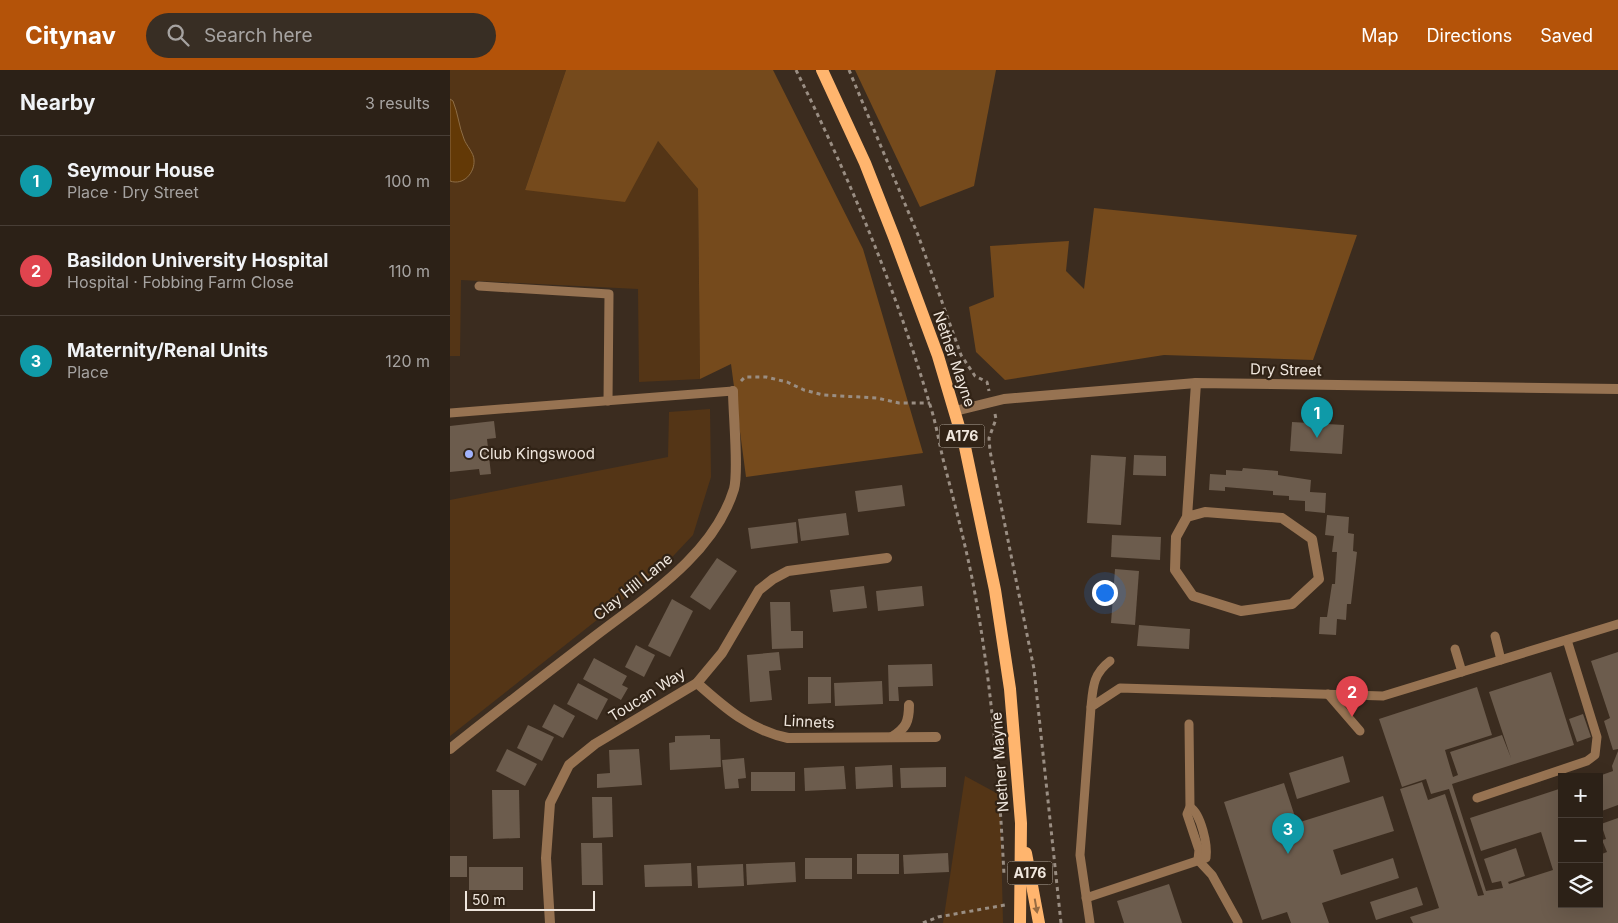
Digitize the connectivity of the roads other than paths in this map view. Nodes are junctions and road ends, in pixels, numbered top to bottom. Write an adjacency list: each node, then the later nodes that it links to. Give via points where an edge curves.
1 (822, 70): 7 (main road, Nether Mayne / A176, via 883,209)
2 (479, 286): 6 (lane, via 610,294)
3 (1196, 383): 4 (street, Dry Street); 7 (street, Dry Street, via 1004,399); 9 (street)
4 (1618, 389)
5 (733, 390): 6 (lane); 26 (street, Clay Hill Lane, via 735,486 725,514 712,535 688,561 649,594)
6 (608, 401): 8 (lane)
7 (955, 411): 28 (main road, Nether Mayne / A176, via 995,590 1010,689)
8 (450, 413)
9 (1187, 517): 9 (street, via 1205,512 1282,518 1312,539 1319,579 1292,604 1241,611 1193,596 1175,570 1176,537)
10 (888, 558): 18 (street, Toucan Way, via 788,571 773,579 760,590 722,653)
11 (1618, 624): 13 (lane)
12 (1495, 636): 15 (lane)
13 (1567, 640): 15 (lane); 27 (lane, via 1598,737 1596,755)
14 (1455, 649): 17 (lane)
15 (1501, 660): 17 (lane)
16 (1110, 661): 21 (lane, via 1094,680)
17 (1462, 672): 19 (lane, via 1383,696)
18 (697, 683): 24 (street, Linnets, via 731,714 769,734 814,739); 32 (street, Toucan Way, via 595,744 569,765 550,804 546,858)
19 (1328, 694): 21 (lane, via 1120,688); 23 (lane)
20 (909, 705): 24 (street, via 905,728)
21 (1091, 707): 30 (lane, via 1080,855)
22 (1189, 724): 29 (lane, via 1190,807 1187,814 1200,850)
23 (1360, 731)
24 (892, 737): 25 (street, Linnets)
25 (936, 738)
26 (450, 749)
27 (1477, 798)
28 (1021, 823): 33 (main road, Nether Mayne / A176); 34 (main road, Nether Mayne / A176, one-way to 34)
29 (1198, 860): 30 (lane); 31 (lane, via 1212,875)
30 (1086, 898): 35 (lane)
31 (1238, 922)
32 (550, 923)
33 (1020, 923)
34 (1039, 923)
35 (1090, 923)

